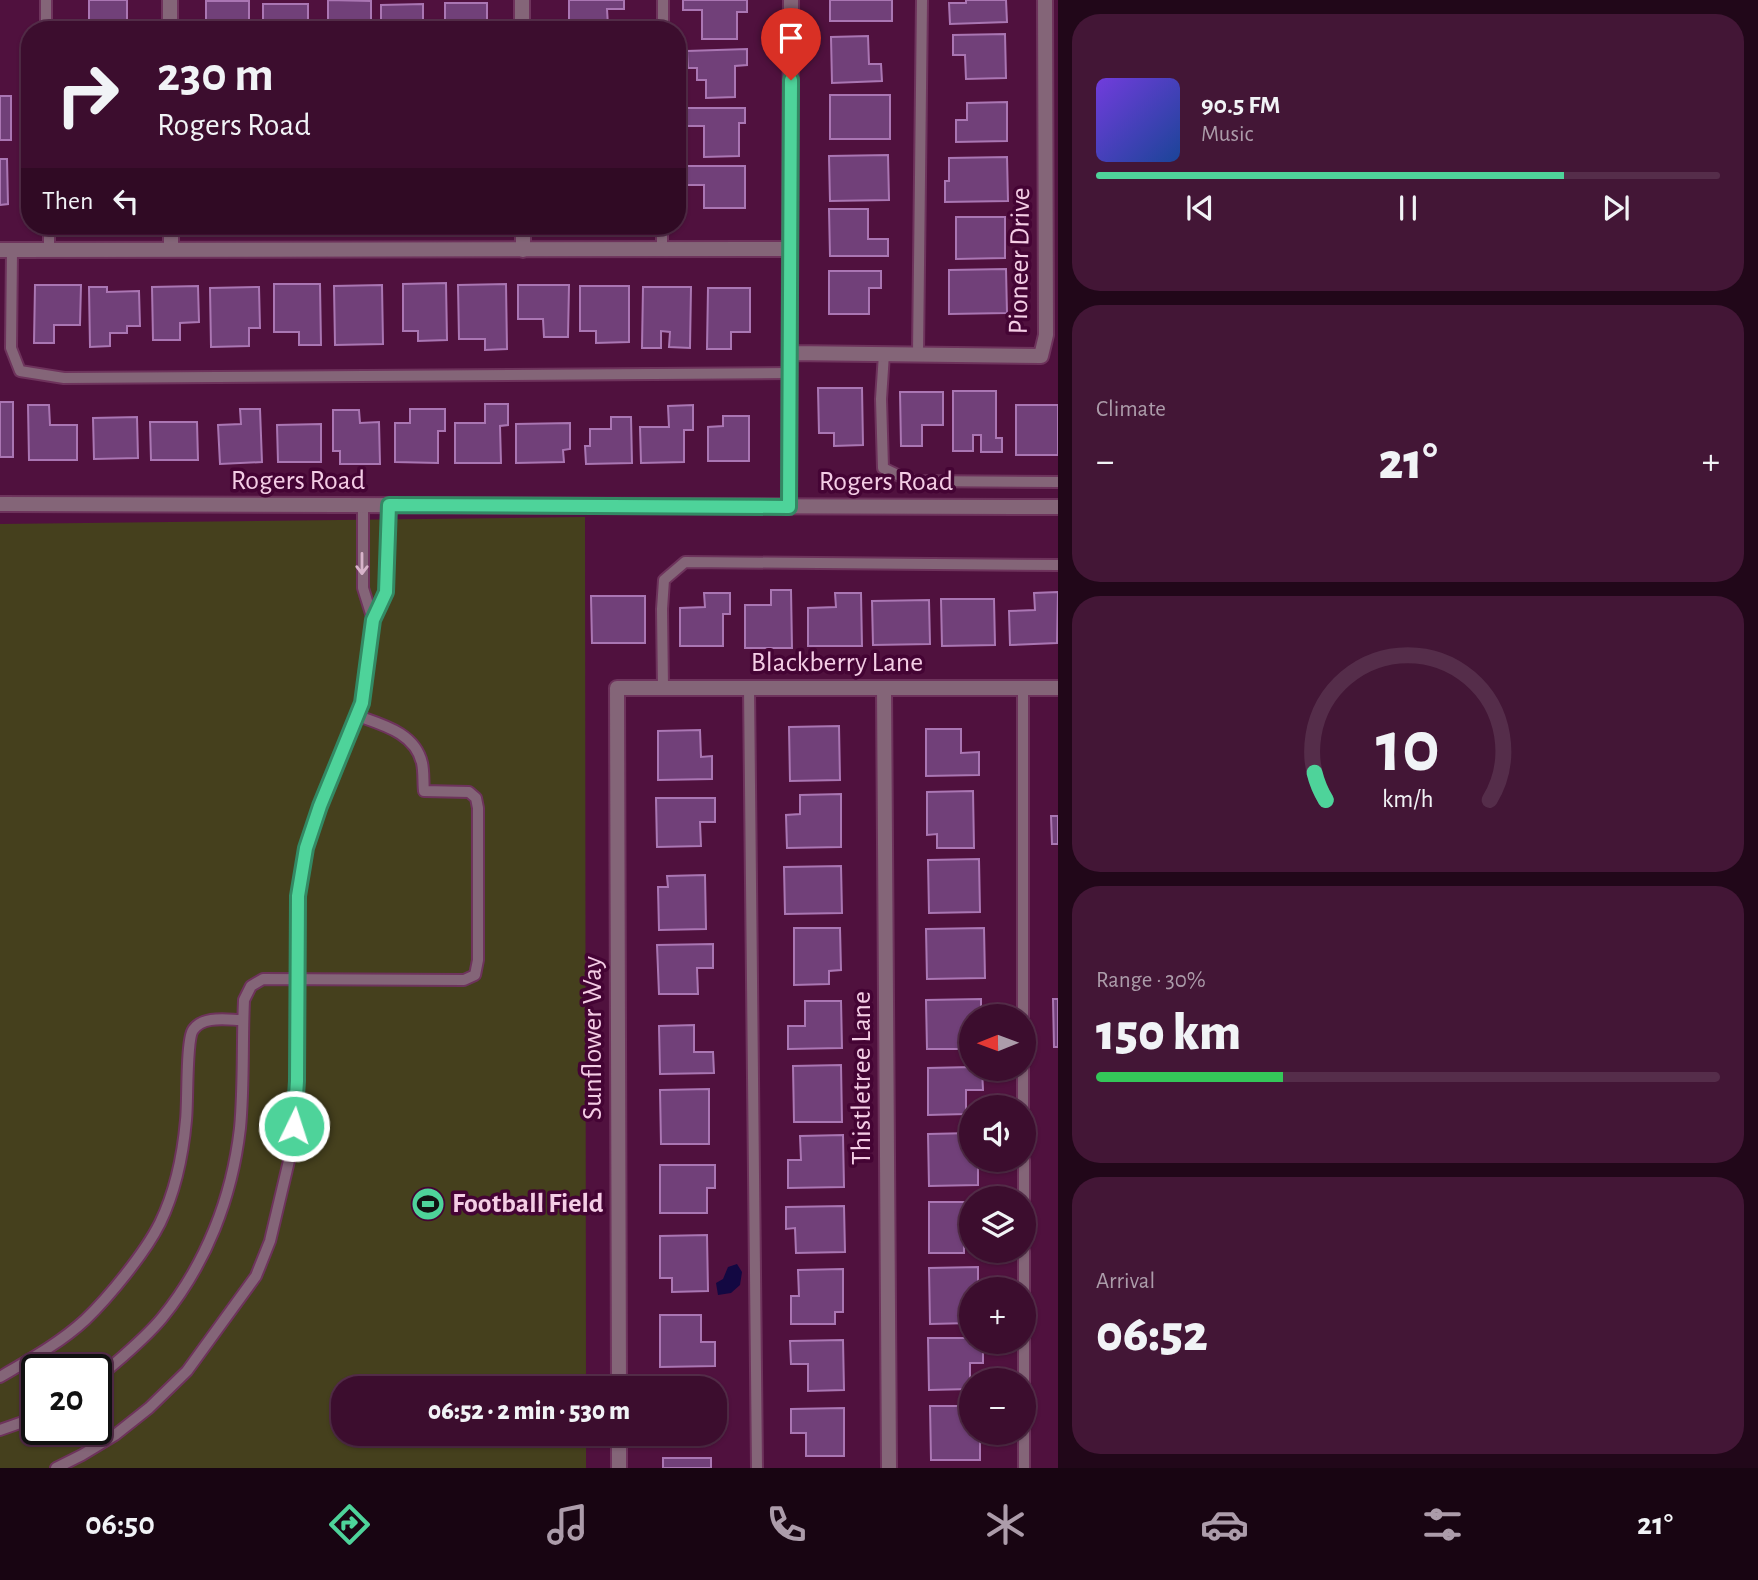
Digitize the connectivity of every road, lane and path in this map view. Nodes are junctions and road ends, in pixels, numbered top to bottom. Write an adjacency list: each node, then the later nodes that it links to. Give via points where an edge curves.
1 (46, 0): 8 (lane)
2 (170, 0): 9 (street)
3 (522, 0): 10 (street)
4 (663, 0): 11 (lane)
5 (792, 0): 18 (street)
6 (922, 0): 24 (lane)
7 (1045, 0): 24 (street, Pioneer Drive, via 1046,335 1041,356)
8 (46, 21)
9 (170, 21)
10 (522, 21)
11 (663, 21)
12 (49, 235): 16 (lane)
13 (171, 235): 17 (street)
14 (523, 235): 20 (street)
15 (662, 235): 21 (lane)
16 (49, 249): 17 (street); 19 (street)
17 (171, 249): 20 (street)
18 (790, 249): 21 (street); 22 (street)
19 (6, 250): 25 (lane, via 11,348 20,371 64,378)
20 (523, 250): 21 (street)
21 (662, 251)
22 (790, 353): 23 (street, Pioneer Drive); 25 (street)
23 (884, 354): 24 (street, Pioneer Drive); 26 (lane, via 883,468 910,481)
24 (918, 355)
25 (789, 373): 30 (street)
26 (1058, 482)
27 (0, 505): 29 (street, Rogers Road)
28 (389, 505): 29 (street, Rogers Road); 30 (street, Rogers Road); 33 (lane, via 386,592)
29 (363, 506): 33 (lane, one-way to 33, via 363,588)
30 (789, 507): 31 (street, Rogers Road)
31 (1058, 508)
32 (1058, 565): 35 (lane, via 685,562 664,580)
33 (373, 620): 40 (lane)
34 (617, 688): 35 (street, Blackberry Lane); 46 (street, Sunflower Way)
35 (663, 688): 36 (street, Blackberry Lane)
36 (750, 688): 37 (street, Blackberry Lane); 53 (lane)
37 (884, 688): 38 (street, Blackberry Lane); 54 (street, Thistletree Lane)
38 (1023, 688): 39 (street, Blackberry Lane); 42 (lane)
39 (1058, 688)
40 (358, 716): 41 (lane, via 306,848 298,896); 41 (lane, via 394,729 412,742 422,762 424,791 469,792 476,798 475,975 464,980)
41 (297, 978): 43 (lane, via 263,979 251,986 244,1000); 51 (lane, via 292,1148 273,1230 256,1276 187,1371 149,1408 115,1435)
42 (1023, 1004)
43 (243, 1020): 45 (lane, via 240,1129 219,1220 202,1260 162,1318); 47 (lane, via 205,1020 193,1029 185,1133 173,1186 153,1236 84,1321)
44 (1024, 1263): 55 (lane)
45 (112, 1365)
46 (619, 1376)
47 (0, 1377)
48 (21, 1423): 49 (lane)
49 (0, 1430)
50 (619, 1446): 52 (street)
51 (56, 1468)
52 (619, 1468)
53 (757, 1468)
54 (888, 1468)
55 (1024, 1468)

